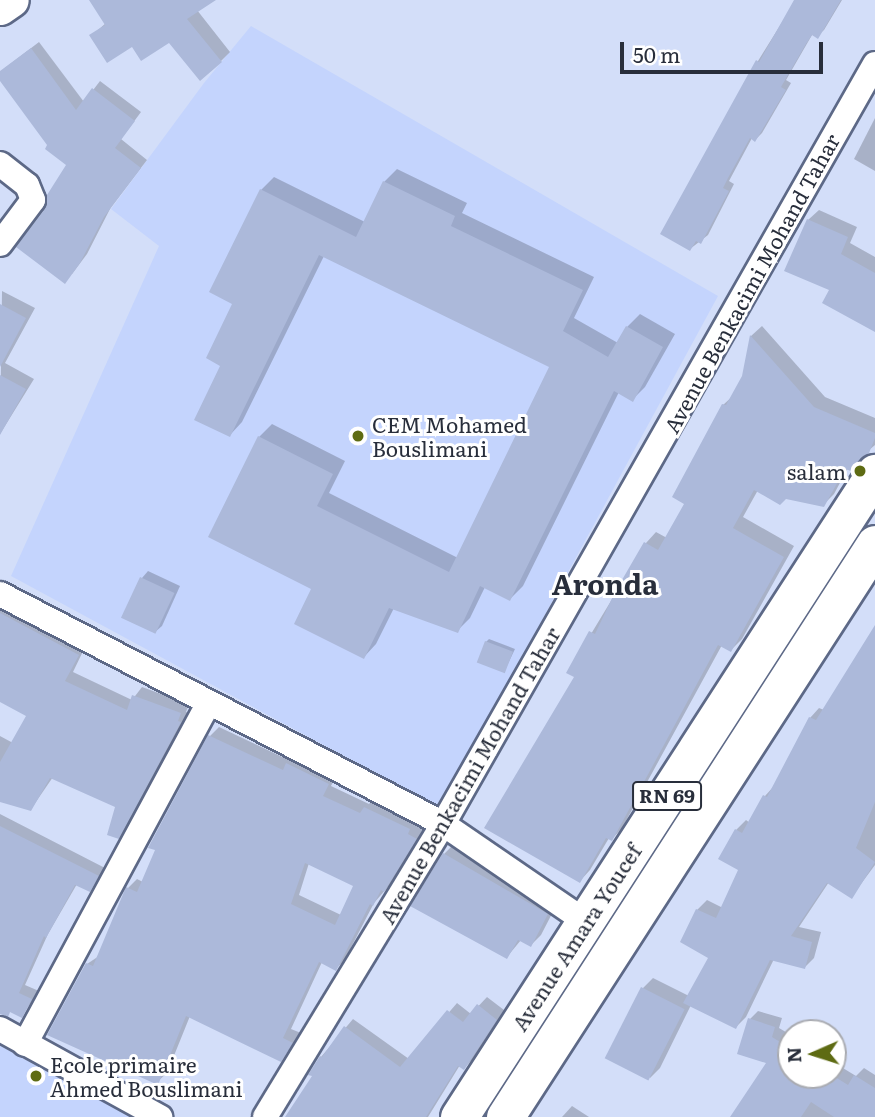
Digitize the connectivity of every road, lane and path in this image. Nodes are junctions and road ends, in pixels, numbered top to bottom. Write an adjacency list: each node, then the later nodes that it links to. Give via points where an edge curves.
1 (12, 0): 2 (street)
2 (0, 8)
3 (875, 64): 10 (street, Avenue Benkacimi Mohand Tahar)
4 (0, 164): 5 (street, via 27,185 33,200)
5 (0, 244)
6 (875, 473): 11 (main road, Avenue Amara Youcef / RN 69)
7 (875, 544): 12 (main road, Avenue Amara Youcef / RN 69)
8 (0, 594): 9 (street)
9 (208, 704): 10 (street); 14 (street)
10 (443, 824): 11 (street); 16 (street, Avenue Benkacimi Mohand Tahar)
11 (586, 922): 12 (main road); 17 (main road, Avenue Amara Youcef / RN 69)
12 (618, 943): 18 (main road, Avenue Amara Youcef / RN 69)
13 (0, 1029): 14 (street)
14 (25, 1044): 15 (street)
15 (160, 1117)
16 (265, 1117)
17 (458, 1117)
18 (505, 1117)

